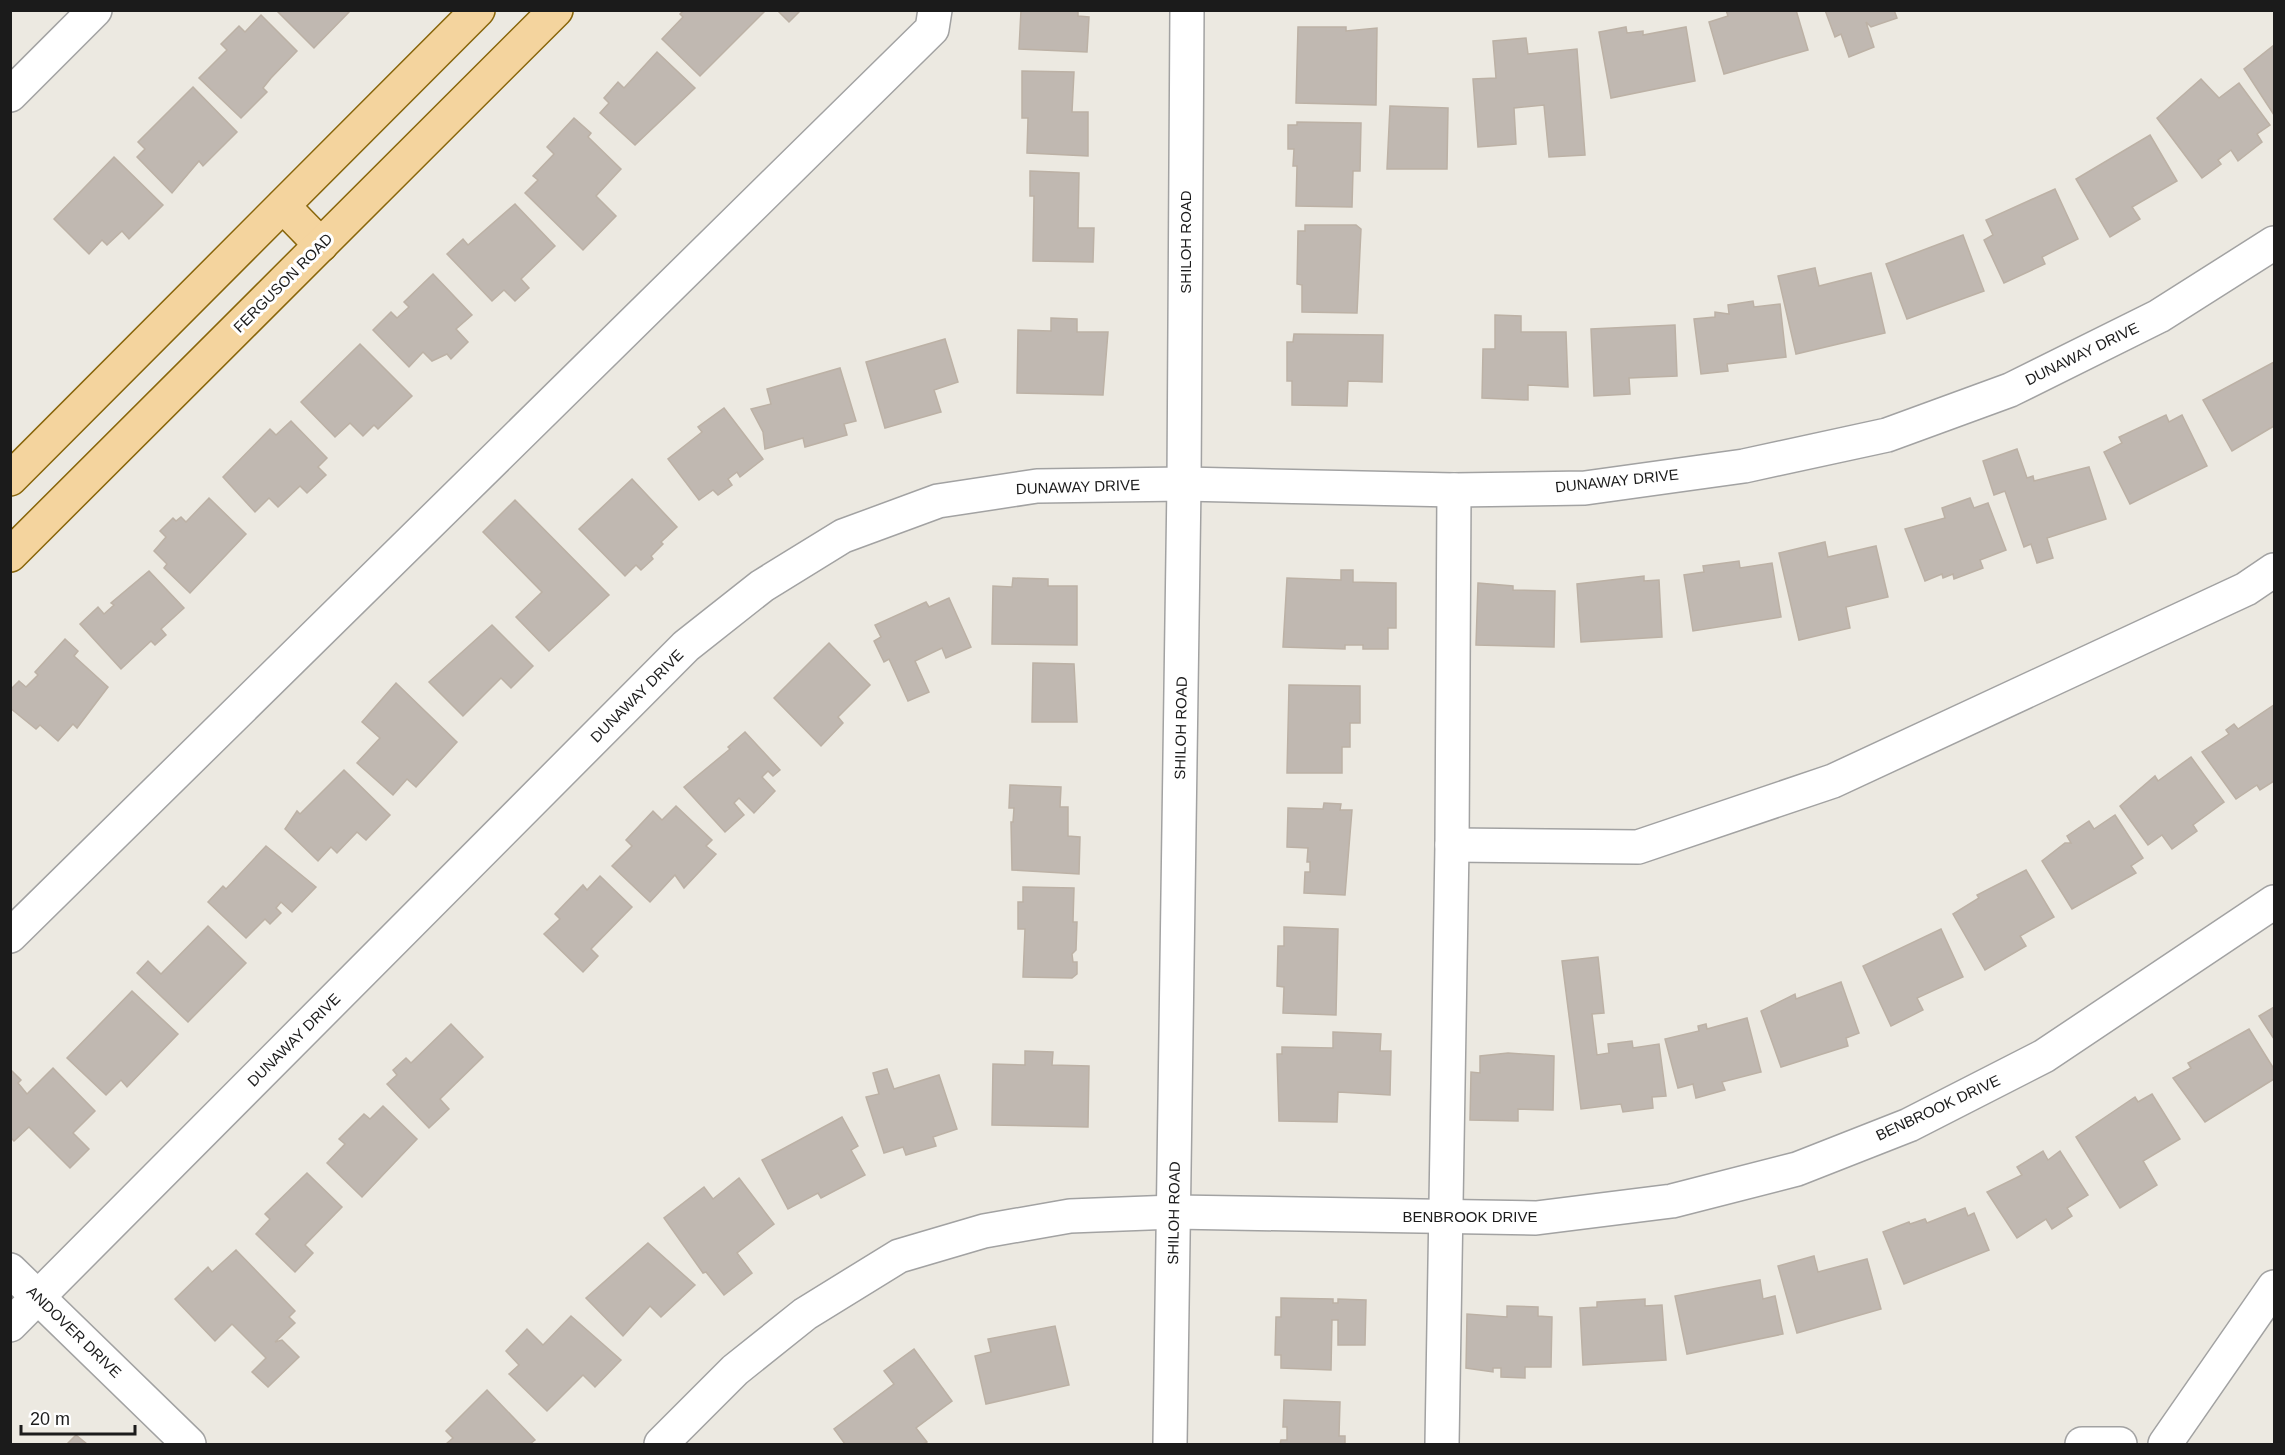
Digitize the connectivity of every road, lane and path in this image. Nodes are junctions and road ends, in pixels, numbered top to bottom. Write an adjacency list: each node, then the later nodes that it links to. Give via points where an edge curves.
1 (95, 10): 6 (street)
2 (478, 10): 7 (main road)
3 (556, 10): 9 (main road, FERGUSON ROAD)
4 (935, 10): 17 (street, via 932,29)
5 (1187, 10): 11 (street, SHILOH ROAD)
6 (10, 95)
7 (283, 206): 9 (main road); 10 (main road)
8 (2274, 243): 12 (street, DUNAWAY DRIVE, via 2159,316 2010,390 1887,435 1744,466 1585,488)
9 (321, 245): 13 (main road, FERGUSON ROAD)
10 (10, 479)
11 (1184, 484): 12 (street, DUNAWAY DRIVE); 18 (street, SHILOH ROAD); 22 (street, DUNAWAY DRIVE, via 1037,486 939,501 843,536 762,586 686,646)
12 (1454, 490): 15 (street)
13 (10, 555)
14 (2274, 570): 15 (street, via 2246,589 1833,781 1638,847)
15 (1452, 845): 19 (street)
16 (2274, 902): 19 (street, BENBROOK DRIVE, via 2044,1056 1909,1125 1797,1169 1672,1201 1536,1218)
17 (10, 936)
18 (1174, 1212): 19 (street, BENBROOK DRIVE); 25 (street, BENBROOK DRIVE, via 1070,1216 984,1231 899,1256 805,1314 735,1370); 26 (street, SHILOH ROAD)
19 (1445, 1217): 27 (street)
20 (10, 1269): 22 (street, ANDOVER DRIVE)
21 (2274, 1287): 30 (street)
22 (38, 1297): 23 (street, DUNAWAY DRIVE); 24 (street, ANDOVER DRIVE)
23 (10, 1325)
24 (189, 1444)
25 (661, 1444)
26 (1170, 1444)
27 (1442, 1444)
28 (2082, 1444): 29 (street)
29 (2120, 1444)
30 (2165, 1444)

